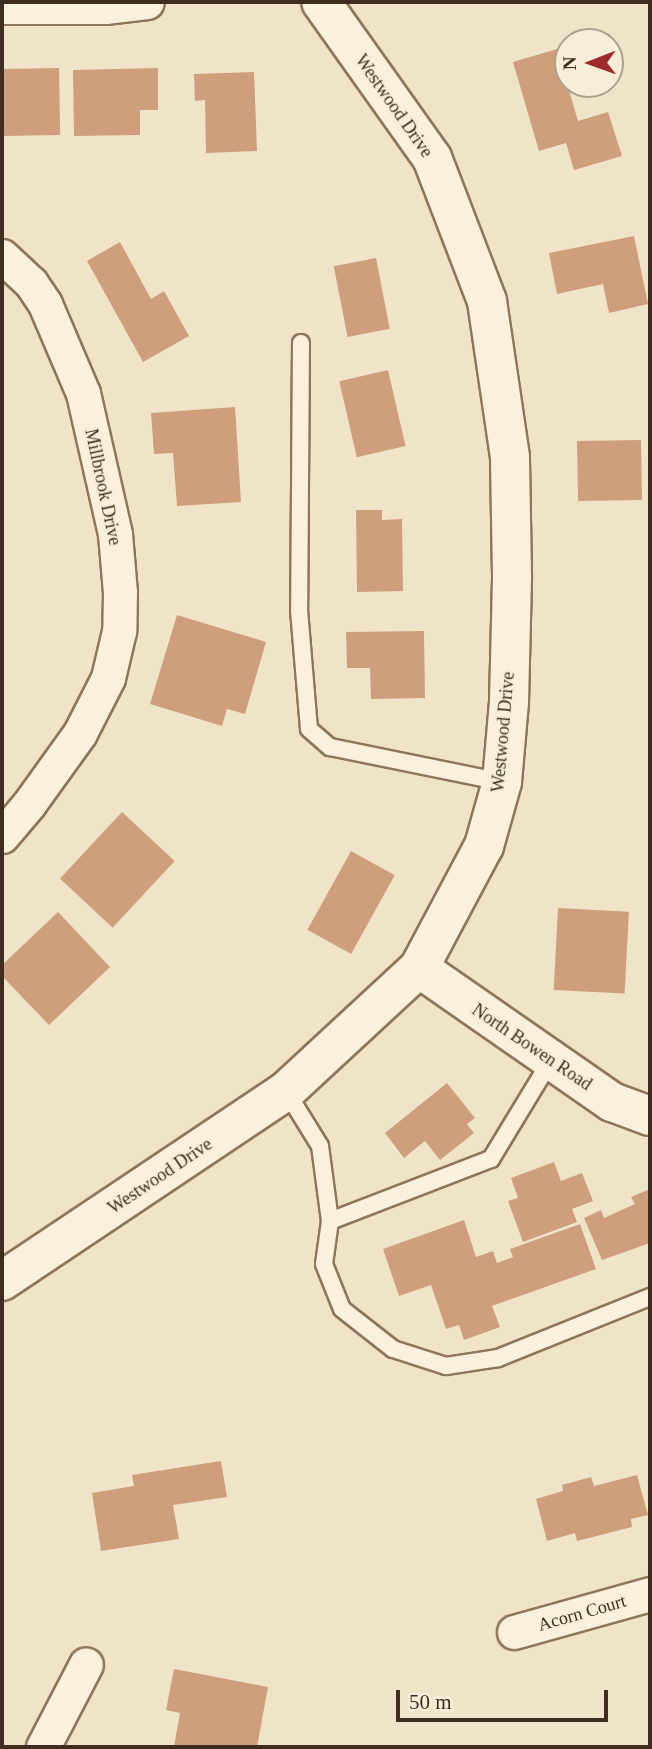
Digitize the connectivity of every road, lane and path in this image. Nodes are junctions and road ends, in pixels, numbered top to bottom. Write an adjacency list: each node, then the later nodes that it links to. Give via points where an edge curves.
1 (147, 2): 3 (street, via 105,7)
2 (321, 2): 6 (street, Westwood Drive, via 432,158 487,302 510,457 509,702)
3 (2, 7)
4 (2, 256): 7 (street, Millbrook Drive, via 32,283 45,304 83,393 116,534 120,592 119,631 108,678 80,733)
5 (301, 343): 6 (lane, via 299,610 309,729 330,747)
6 (502, 782): 8 (street, Westwood Drive, via 484,846)
7 (2, 836)
8 (419, 968): 9 (street, North Bowen Road); 10 (street, Westwood Drive)
9 (551, 1060): 11 (street, North Bowen Road, via 612,1102); 12 (lane, via 491,1160)
10 (286, 1091): 12 (lane, via 320,1146); 13 (street, Westwood Drive)
11 (650, 1116)
12 (330, 1221): 14 (lane, via 324,1264 341,1309 393,1349 446,1366 498,1358)
13 (2, 1281)
14 (650, 1297)
15 (650, 1594): 16 (street, Acorn Court)
16 (514, 1632)
17 (86, 1664): 18 (street)
18 (43, 1747)

